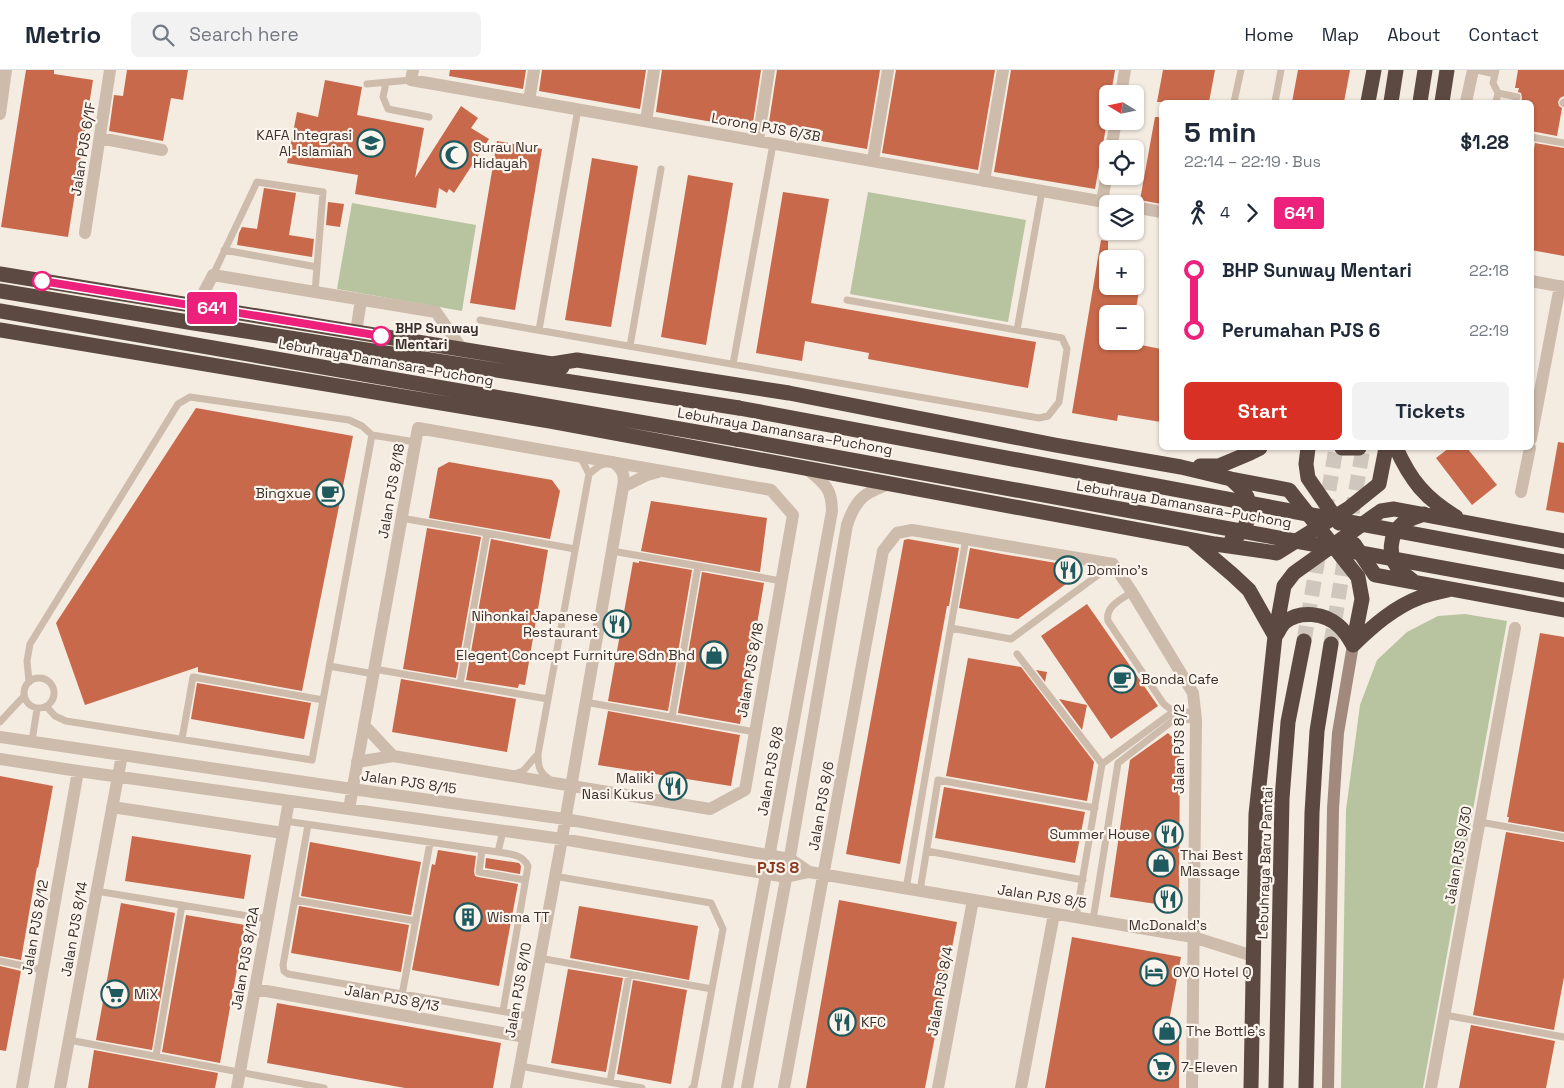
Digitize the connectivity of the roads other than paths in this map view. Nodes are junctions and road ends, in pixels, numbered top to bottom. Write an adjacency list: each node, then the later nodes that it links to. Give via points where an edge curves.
1 (6, 70): 33 (street)
2 (110, 70): 36 (street, Jalan PJS 6/1F)
3 (534, 70): 31 (street)
4 (654, 70): 35 (street)
5 (770, 70): 38 (street)
6 (888, 70): 42 (street)
7 (1003, 70): 44 (street)
8 (1125, 70): 20 (street)
9 (1241, 70): 23 (lane)
10 (1281, 70): 24 (lane)
11 (1374, 70): 25 (highway)
12 (1396, 70): 26 (highway)
13 (1425, 70): 27 (highway)
14 (1447, 70): 28 (highway)
15 (1475, 70): 16 (lane); 29 (street)
16 (1496, 72): 21 (lane, via 1493,84)
17 (412, 75): 18 (lane); 31 (street, Lorong PJS 6/3B)
18 (386, 83): 19 (lane); 34 (lane, via 383,97 388,108)
19 (367, 84)
20 (1122, 85)
21 (1498, 93): 22 (lane); 30 (lane)
22 (1517, 97)
23 (1234, 100)
24 (1276, 100)
25 (1368, 100)
26 (1391, 100)
27 (1420, 100)
28 (1442, 100)
29 (1467, 100)
30 (1496, 100)
31 (529, 101): 32 (street, Lorong PJS 6/3B)
32 (578, 109): 35 (street, Lorong PJS 6/3B); 64 (lane)
33 (0, 114)
34 (429, 117)
35 (646, 121): 38 (street, Lorong PJS 6/3B)
36 (100, 138): 41 (street); 49 (street, Jalan PJS 6/1F)
37 (1534, 138): 39 (lane)
38 (758, 140): 40 (street, Lorong PJS 6/3B)
39 (1564, 143)
40 (772, 144): 42 (street, Lorong PJS 6/3B); 72 (lane)
41 (162, 150)
42 (873, 160): 44 (street, Lorong PJS 6/3B)
43 (661, 170): 67 (lane)
44 (984, 181): 45 (street, Lorong PJS 6/3B)
45 (1042, 191): 46 (street, Lorong PJS 6/3B); 65 (lane)
46 (1099, 200)
47 (1144, 209): 48 (street)
48 (1159, 212)
49 (85, 233)
50 (224, 250): 51 (lane); 51 (lane, via 257,182 323,192); 53 (lane)
51 (317, 267): 57 (lane)
52 (0, 274): 60 (highway)
53 (213, 275): 57 (street); 60 (street)
54 (1534, 281): 55 (street)
55 (1562, 286): 74 (street)
56 (0, 291): 73 (highway, Lebuhraya Damansara–Puchong)
57 (315, 292): 58 (street)
58 (361, 300): 66 (street); 68 (street, via 436,312)
59 (847, 300): 65 (lane)
60 (197, 305): 66 (highway)
61 (0, 311): 70 (highway, Lebuhraya Damansara–Puchong)
62 (480, 320): 64 (lane)
63 (0, 330): 69 (highway)
64 (539, 330): 67 (lane)
65 (1017, 330): 72 (lane, via 1062,338 1067,349 1059,402 1048,416 1039,418)
66 (356, 332): 68 (highway)
67 (630, 346): 72 (lane)
68 (462, 349): 71 (highway)
69 (137, 352): 70 (highway); 85 (highway, via 550,421)
70 (240, 352): 112 (highway, Lebuhraya Damansara–Puchong, bridge)
71 (552, 364): 73 (highway); 84 (highway, via 577,360 789,393)
72 (733, 364)
73 (635, 391): 106 (highway, Lebuhraya Damansara–Puchong, bridge)
74 (1534, 424)
75 (372, 435): 76 (lane); 122 (lane); 124 (lane, via 349,420 190,397 178,404 30,644 27,661)
76 (415, 442): 82 (street, Jalan PJS 8/18, via 418,428); 94 (street, Jalan PJS 8/18)
77 (1257, 450): 84 (highway, via 1219,466)
78 (1308, 450): 93 (highway, via 1308,478)
79 (1386, 450): 93 (highway, via 1379,484)
80 (1397, 450): 95 (highway, via 1421,490)
81 (1530, 450): 91 (street)
82 (580, 456): 83 (street, Jalan PJS 8/18); 87 (lane)
83 (613, 462): 86 (street, Jalan PJS 8/18); 87 (lane, via 599,466); 90 (street, via 624,476)
84 (1180, 467): 88 (highway)
85 (807, 469): 89 (highway); 168 (street, Jalan PJS 8/8, via 829,490 832,511)
86 (666, 471): 90 (street, Jalan PJS 8/18, via 647,474); 109 (street, Jalan PJS 8/18, via 771,490 793,515)
87 (589, 474): 104 (lane)
88 (1231, 478): 96 (highway, via 1289,490); 102 (highway, via 1248,498 1248,521 1236,538)
89 (892, 484): 100 (highway); 169 (street, via 873,490 859,500 846,525)
90 (623, 487): 105 (street)
91 (1521, 492)
92 (1424, 514): 95 (highway); 98 (highway, via 1394,509 1381,511); 110 (highway, via 1401,525 1391,543 1394,562)
93 (1335, 517): 96 (highway); 98 (highway)
94 (401, 518): 97 (lane); 123 (street, Jalan PJS 8/18)
95 (1463, 522): 101 (highway)
96 (1320, 527): 102 (highway, via 1278,553); 103 (highway)
97 (487, 534): 104 (lane); 125 (lane)
98 (1348, 535): 103 (highway); 110 (highway, via 1375,574)
99 (966, 538): 107 (street); 115 (lane); 172 (street, Jalan PJS 8/6, via 912,530 896,533 883,551)
100 (1191, 539): 102 (highway); 117 (highway, via 1249,590)
101 (1564, 541)
102 (1215, 544)
103 (1333, 545): 117 (highway, via 1294,573 1284,586); 120 (highway, via 1358,577 1362,600)
104 (575, 549): 127 (lane)
105 (612, 551): 108 (lane); 129 (street)
106 (1564, 562)
107 (1114, 564): 113 (street, Jalan PJS 8/2); 115 (lane, via 1010,639)
108 (698, 566): 109 (lane); 134 (lane)
109 (781, 581): 137 (street, Jalan PJS 8/18)
110 (1414, 582): 111 (highway)
111 (1452, 589): 114 (highway); 120 (highway, via 1421,597 1392,611)
112 (1564, 590)
113 (1132, 592): 132 (lane, via 1109,609 1108,621 1163,703); 133 (street, Jalan PJS 8/2, via 1193,693)
114 (1564, 610)
115 (951, 628): 177 (lane)
116 (1515, 628): 158 (street, Jalan PJS 9/30)
117 (1275, 636): 120 (highway, via 1283,623 1293,617 1318,615 1340,627); 189 (highway, via 1256,814)
118 (1304, 641): 221 (highway, Lebuhraya Baru Pantai, via 1288,722 1282,799)
119 (1331, 644): 222 (highway, via 1317,731 1312,813)
120 (1353, 645): 223 (main road, via 1338,733 1333,809)
121 (1017, 654): 146 (lane)
122 (329, 666): 123 (lane); 128 (lane)
123 (374, 672): 125 (lane); 136 (street, Jalan PJS 8/18)
124 (29, 682): 126 (lane); 130 (lane, via 43,678 52,684 54,694)
125 (460, 684): 127 (lane)
126 (24, 696): 131 (lane, via 28,705); 135 (lane)
127 (548, 699): 141 (lane)
128 (323, 700): 139 (lane, via 312,760); 139 (lane, via 193,677)
129 (585, 702): 134 (lane); 151 (street)
130 (47, 707): 131 (lane); 139 (lane, via 54,716 66,721)
131 (37, 709): 140 (lane)
132 (1174, 711): 133 (lane); 146 (lane)
133 (1196, 716): 186 (lane, via 1176,719 1118,763); 188 (street, Jalan PJS 8/2)
134 (672, 718): 137 (lane)
135 (0, 722)
136 (364, 725): 143 (street); 145 (street, Jalan PJS 8/18)
137 (755, 732): 151 (street, Jalan PJS 8/18, via 745,790 710,809)
138 (0, 737): 140 (street, Jalan PJS 8/15)
139 (182, 739)
140 (32, 741): 142 (street, Jalan PJS 8/15)
141 (538, 754): 148 (lane, via 523,771); 150 (lane, via 541,773)
142 (122, 755): 149 (street); 152 (street, Jalan PJS 8/15)
143 (393, 756): 145 (street, Jalan PJS 8/18); 148 (street, Jalan PJS 8/18)
144 (0, 759): 147 (street, Jalan PJS 8/15)
145 (357, 762): 152 (street, Jalan PJS 8/18)
146 (1102, 764): 155 (lane)
147 (78, 771): 149 (street, Jalan PJS 8/15); 192 (street, Jalan PJS 8/12)
148 (508, 775): 150 (street, Jalan PJS 8/18)
149 (118, 776): 153 (street, Jalan PJS 8/15); 154 (street, Jalan PJS 8/14)
150 (556, 783): 151 (street, Jalan PJS 8/18)
151 (571, 786): 157 (street)
152 (352, 790): 156 (street, Jalan PJS 8/18); 157 (street, Jalan PJS 8/15)
153 (289, 801): 156 (street, Jalan PJS 8/15); 160 (street, Jalan PJS 8/12A)
154 (112, 807): 160 (street); 178 (street, Jalan PJS 8/14)
155 (1095, 808): 166 (lane, via 938,780); 176 (lane)
156 (349, 809): 161 (street, Jalan PJS 8/15)
157 (565, 819): 163 (street, Jalan PJS 8/10); 168 (street, Jalan PJS 8/15)
158 (1480, 822): 162 (lane); 198 (street, Jalan PJS 9/30)
159 (308, 825): 160 (lane); 164 (lane); 180 (lane)
160 (284, 827): 185 (street, Jalan PJS 8/12A)
161 (503, 831): 163 (street, Jalan PJS 8/15); 167 (lane)
162 (1564, 837)
163 (562, 839): 171 (street, Jalan PJS 8/15); 173 (street, Jalan PJS 8/10)
164 (430, 843): 165 (lane); 187 (lane)
165 (482, 850): 167 (lane); 175 (lane, via 479,872)
166 (927, 851): 176 (lane); 179 (lane)
167 (498, 852): 175 (lane, via 524,859 528,866)
168 (770, 856): 169 (street, Jalan PJS 8/15); 171 (street, Jalan PJS 8/8)
169 (790, 859): 170 (street, Jalan PJS 8/15); 174 (street)
170 (809, 872): 172 (street, Jalan PJS 8/15); 174 (street, Jalan PJS 8/15)
171 (767, 873): 174 (street, Jalan PJS 8/15); 214 (street, Jalan PJS 8/8)
172 (824, 875): 177 (street, Jalan PJS 8/5); 216 (street, Jalan PJS 8/6)
173 (554, 876): 190 (street, Jalan PJS 8/10); 195 (lane, via 711,903 723,929)
174 (786, 877): 215 (street)
175 (525, 880): 197 (lane)
176 (1083, 880): 184 (lane)
177 (906, 889): 179 (street, Jalan PJS 8/5)
178 (96, 891): 182 (lane); 202 (street, Jalan PJS 8/14)
179 (920, 891): 181 (street, Jalan PJS 8/5)
180 (295, 900): 187 (lane); 196 (lane, via 284,971)
181 (972, 900): 183 (street, Jalan PJS 8/5); 217 (street, Jalan PJS 8/4)
182 (182, 905): 185 (lane); 203 (lane)
183 (1054, 914): 184 (street, Jalan PJS 8/5); 218 (street)
184 (1076, 918): 186 (street, Jalan PJS 8/5)
185 (267, 919): 194 (street, Jalan PJS 8/12A)
186 (1093, 920): 188 (street, Jalan PJS 8/5)
187 (416, 921): 196 (lane)
188 (1193, 937): 189 (street, Jalan PJS 8/5); 219 (street, Jalan PJS 8/2)
189 (1253, 956): 220 (highway)
190 (539, 958): 193 (lane); 199 (street, Jalan PJS 8/10)
191 (0, 961): 192 (lane)
192 (43, 970): 207 (street, Jalan PJS 8/12)
193 (629, 974): 195 (lane); 206 (lane)
194 (255, 989): 200 (street, Jalan PJS 8/13); 205 (street, Jalan PJS 8/12A)
195 (712, 989): 213 (lane)
196 (402, 995): 197 (lane)
197 (503, 1011): 199 (lane)
198 (1444, 1015): 201 (lane); 224 (street, Jalan PJS 9/30)
199 (528, 1016): 200 (street, Jalan PJS 8/10)
200 (525, 1037): 204 (street, Jalan PJS 8/10)
201 (1564, 1037)
202 (69, 1040): 203 (lane); 208 (street, Jalan PJS 8/14)
203 (156, 1056): 205 (lane)
204 (520, 1066): 206 (lane); 211 (street, Jalan PJS 8/10)
205 (240, 1072): 209 (street, Jalan PJS 8/12A); 210 (lane)
206 (610, 1082): 212 (lane)
207 (22, 1088)
208 (60, 1088)
209 (237, 1088)
210 (324, 1088)
211 (516, 1088)
212 (642, 1088)
213 (692, 1088)
214 (727, 1088)
215 (747, 1088)
216 (784, 1088)
217 (938, 1088)
218 (1021, 1088)
219 (1192, 1088)
220 (1251, 1088)
221 (1276, 1088)
222 (1306, 1088)
223 (1328, 1088)
224 (1431, 1088)

